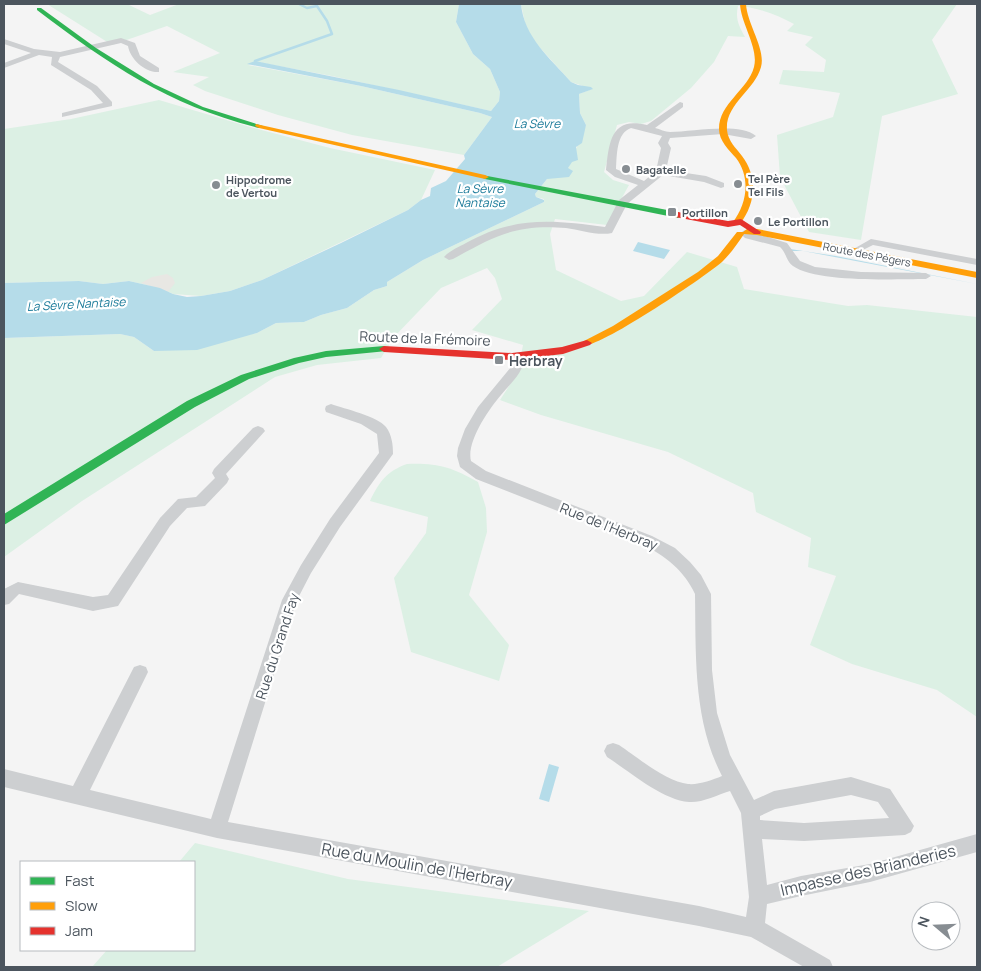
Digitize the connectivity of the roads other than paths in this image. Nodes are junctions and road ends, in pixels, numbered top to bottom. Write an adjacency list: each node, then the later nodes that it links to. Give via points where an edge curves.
1 (28, 4): 4 (street, via 66,24)
2 (744, 4): 13 (street, via 743,18 759,56 759,64 726,119)
3 (4, 41): 5 (street)
4 (94, 47): 6 (street); 8 (street, via 127,40 132,44 136,59); 12 (street, via 172,88); 12 (street, via 136,78 193,105 236,120)
5 (36, 54): 6 (street); 7 (street)
6 (57, 55): 10 (street, via 54,63 94,88 109,104)
7 (4, 67)
8 (156, 70)
9 (680, 105): 11 (street)
10 (65, 115)
11 (649, 128): 14 (street); 17 (street, via 623,127 612,156 611,170)
12 (288, 132): 19 (street, Route des Pégers, via 443,168)
13 (723, 132): 14 (street); 15 (street); 20 (street, Route de la Frémoire, via 752,181)
14 (667, 135): 16 (street, via 663,142 666,148)
15 (751, 136)
16 (661, 172): 17 (street); 18 (street, via 706,179)
17 (644, 184): 19 (street)
18 (721, 185)
19 (622, 204): 20 (street, Route des Pégers); 22 (street, via 608,231 531,224 503,230)
20 (740, 229): 21 (street, Route des Pégers); 25 (street, via 749,236 782,244 798,265 823,272); 26 (street, Route de la Frémoire, via 722,257 703,273 604,335 561,352)
21 (855, 252): 23 (street, via 871,242); 24 (street, Route des Pégers)
22 (449, 257)
23 (977, 262)
24 (977, 275)
25 (926, 276)
26 (519, 356): 29 (street, Route de la Frémoire, via 381,350 296,359 219,388); 34 (street, Rue de l'Herbray, via 515,369 466,439 462,453 466,464 480,475 662,548 696,579 703,594 704,670 709,713 722,758)
27 (331, 409): 37 (street, Rue du Grand Fay, via 376,426 382,431 386,454 335,522 290,600)
28 (258, 431): 30 (street, via 219,473 222,479 200,502 183,503 164,522 113,601 93,604 18,588)
29 (4, 520)
30 (4, 599)
31 (140, 672): 35 (street)
32 (613, 751): 34 (street, via 675,790 688,793)
33 (4, 778): 35 (street, Rue du Moulin de l'Herbray)
34 (734, 780): 36 (street, Rue de l'Herbray)
35 (78, 795): 37 (street, Rue du Moulin de l'Herbray)
36 (751, 820): 36 (street, via 774,800 851,786 884,795 905,826 804,832); 39 (street, Rue de l'Herbray)
37 (217, 829): 40 (street, Rue du Moulin de l'Herbray)
38 (977, 844): 39 (street, Impasse des Brianderies, via 870,873)
39 (759, 897): 40 (street, Rue de l'Herbray)
40 (754, 928): 41 (street, Rue du Moulin de l'Herbray)
41 (823, 967)

